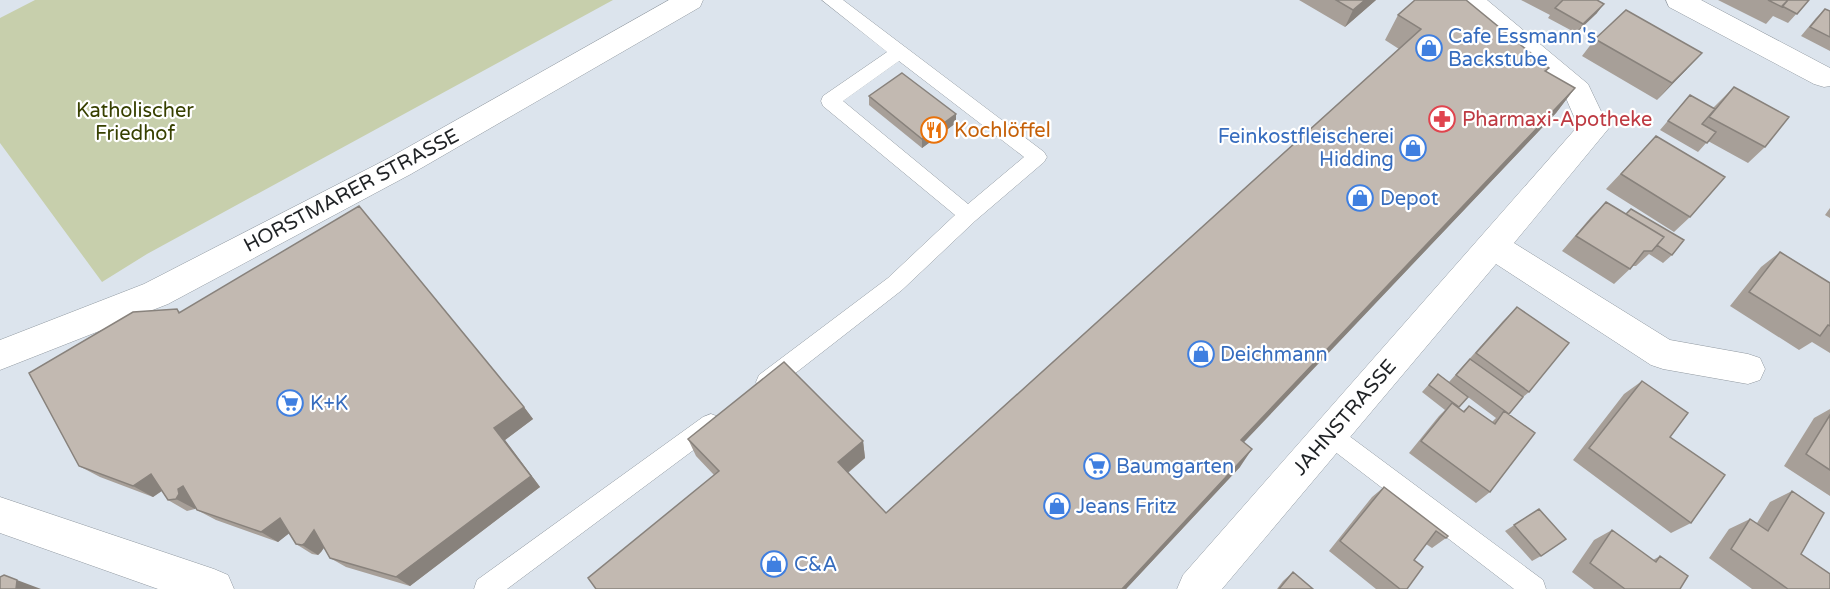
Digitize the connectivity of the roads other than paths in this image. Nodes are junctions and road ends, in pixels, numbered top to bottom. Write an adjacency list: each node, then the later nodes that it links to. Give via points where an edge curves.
1 (690, 0): 9 (street, HORSTMARER STRASSE, via 400,166 156,294)
2 (831, 0): 5 (lane)
3 (1470, 0): 8 (street, JAHNSTRASSE, via 1578,92 1594,128)
4 (1678, 0): 6 (street)
5 (900, 52): 7 (lane, via 1037,157); 7 (lane, via 831,101)
6 (1824, 77)
7 (968, 215): 11 (lane, via 895,284)
8 (1492, 245): 10 (street, via 1663,354); 13 (street, JAHNSTRASSE)
9 (0, 355)
10 (1748, 369)
11 (748, 396)
12 (730, 410): 16 (lane)
13 (1329, 434): 17 (street, JAHNSTRASSE); 18 (lane)
14 (0, 515): 15 (street)
15 (214, 589)
16 (486, 589)
17 (1197, 589)
18 (1534, 589)

